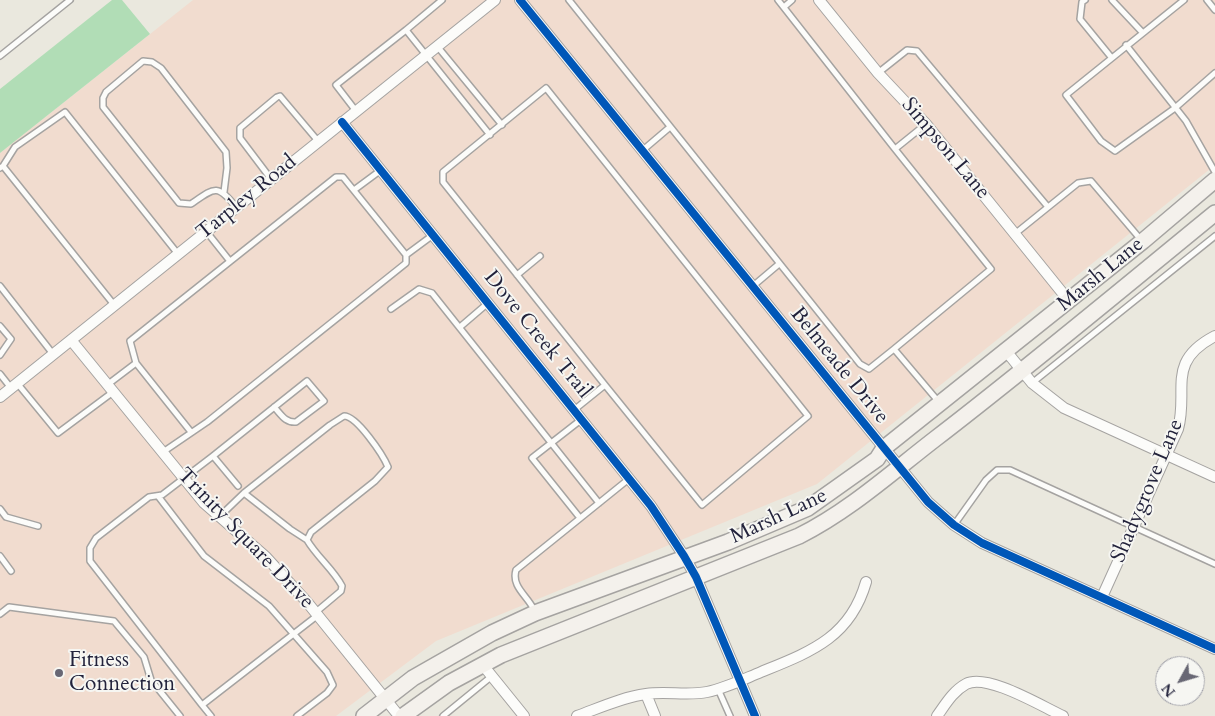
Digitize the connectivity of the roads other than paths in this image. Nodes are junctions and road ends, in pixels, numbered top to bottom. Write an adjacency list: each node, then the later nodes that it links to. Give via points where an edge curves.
1 (70, 0): 20 (lane)
2 (442, 0): 15 (lane)
3 (495, 0): 18 (street, Tarpley Road)
4 (520, 0): 33 (street, Belmeade Drive)
5 (569, 0): 29 (lane)
6 (778, 0): 13 (lane)
7 (792, 0): 13 (lane)
8 (819, 0): 22 (street, Simpson Lane)
9 (1085, 0): 21 (lane, via 1080,19)
10 (1112, 0): 16 (lane)
11 (1184, 0): 16 (lane)
12 (1207, 0): 14 (lane)
13 (784, 6): 32 (lane)
14 (1215, 10)
15 (406, 30): 19 (lane); 25 (lane, via 336,85)
16 (1142, 32): 17 (lane)
17 (1126, 45): 21 (lane); 24 (lane)
18 (437, 46): 19 (street, Tarpley Road); 28 (lane)
19 (426, 55): 25 (street, Tarpley Road); 30 (lane)
20 (0, 56)
21 (1111, 57): 24 (lane, via 1066,94 1102,141 1115,150)
22 (878, 73): 27 (street, Simpson Lane); 42 (lane, via 907,50 917,50)
23 (1215, 73): 24 (lane)
24 (1175, 108): 36 (lane)
25 (356, 111): 26 (street, Tarpley Road)
26 (342, 122): 31 (street, Tarpley Road); 35 (street, Dove Creek Trail)
27 (926, 124): 32 (lane); 45 (street, Simpson Lane)
28 (502, 125): 30 (lane); 72 (lane, via 546,88 808,416 702,504)
29 (670, 127): 33 (lane); 53 (lane)
30 (490, 135): 54 (lane, via 443,172 443,182)
31 (318, 141): 37 (street, Tarpley Road); 37 (lane, via 287,102 277,97 239,131 240,138)
32 (895, 149): 65 (lane, via 991,269)
33 (642, 150): 56 (street, Belmeade Drive)
34 (2, 167): 49 (lane, via 15,147 64,112); 59 (lane)
35 (381, 170): 39 (lane); 46 (street, Dove Creek Trail)
36 (1215, 172)
37 (271, 178): 41 (street, Tarpley Road)
38 (1215, 180): 48 (main road, Marsh Lane)
39 (354, 190): 50 (lane); 52 (lane, via 343,177 336,177)
40 (224, 192): 40 (lane, via 216,190 191,204 179,203 103,108 106,92 143,62 152,62 161,68 226,152); 41 (lane)
41 (236, 207): 44 (street, Tarpley Road)
42 (1048, 207): 45 (lane); 48 (lane, via 1078,183 1092,181)
43 (1215, 213): 71 (main road, Marsh Lane)
44 (206, 231): 49 (street, Tarpley Road); 52 (lane)
45 (1016, 233): 57 (street, Simpson Lane)
46 (433, 235): 50 (lane); 58 (street, Dove Creek Trail)
47 (1215, 236): 71 (lane)
48 (1142, 242): 57 (main road, Marsh Lane)
49 (178, 254): 59 (street, Tarpley Road)
50 (406, 255): 80 (lane, via 406,263)
51 (540, 256): 54 (lane)
52 (229, 260): 69 (lane, via 133,336 130,346)
53 (779, 264): 56 (lane); 65 (lane, via 860,364 869,369)
54 (517, 275): 72 (lane)
55 (0, 286): 67 (lane)
56 (752, 286): 82 (street, Belmeade Drive)
57 (1069, 300): 66 (main road, Marsh Lane)
58 (488, 303): 62 (lane); 78 (street, Dove Creek Trail)
59 (114, 306): 64 (street, Tarpley Road)
60 (391, 309): 62 (lane, via 419,289 432,293)
61 (0, 326): 68 (lane, via 11,339)
62 (460, 327): 81 (lane)
63 (1215, 336): 84 (street, Shadygrove Lane, via 1195,351 1186,363 1181,375 1182,416)
64 (71, 340): 67 (street, Tarpley Road); 74 (street, Trinity Square Drive)
65 (894, 349): 76 (lane)
66 (1006, 351): 71 (street); 76 (main road, Marsh Lane)
67 (53, 354): 73 (street, Tarpley Road)
68 (0, 355)
69 (136, 363): 74 (lane); 80 (lane)
70 (0, 374): 73 (lane)
71 (1027, 378): 84 (street, via 1064,408); 86 (main road, Marsh Lane)
72 (605, 385): 78 (lane)
73 (14, 386): 74 (lane, via 58,433); 75 (street, Tarpley Road)
74 (110, 388): 83 (street, Trinity Square Drive)
75 (0, 397)
76 (940, 404): 82 (main road, Marsh Lane)
77 (274, 407): 77 (lane, via 307,381 324,400 296,422 285,419); 85 (lane)
78 (574, 410): 79 (street, Dove Creek Trail)
79 (582, 419): 81 (lane); 88 (street, Dove Creek Trail)
80 (191, 432): 83 (lane)
81 (552, 443): 93 (lane); 96 (lane, via 532,458)
82 (884, 448): 86 (street, Belmeade Drive); 102 (main road, Marsh Lane, via 877,459 808,508 728,542)
83 (162, 452): 89 (street, Trinity Square Drive)
84 (1165, 454): 87 (street); 99 (street, Shadygrove Lane)
85 (214, 456): 89 (lane); 90 (lane)
86 (899, 467): 97 (street, Belmeade Drive, via 928,502); 105 (main road, Marsh Lane, via 820,526)
87 (1215, 477)
88 (630, 478): 93 (lane); 102 (street, Dove Creek Trail)
89 (184, 479): 92 (lane); 95 (street, Trinity Square Drive)
90 (238, 486)
91 (244, 493): 95 (lane); 100 (lane); 100 (lane, via 344,416 352,418 388,467 311,532)
92 (158, 496): 111 (lane, via 204,556 269,606); 119 (lane, via 149,497 96,538 90,548 90,561)
93 (599, 502): 96 (lane)
94 (0, 509): 98 (lane, via 6,517)
95 (219, 516): 108 (street, Trinity Square Drive, via 266,557)
96 (580, 518): 109 (lane, via 516,570 515,584)
97 (954, 525): 99 (lane, via 986,480 997,470 1010,470); 107 (street, Belmeade Drive, via 982,543)
98 (38, 526)
99 (1134, 526): 103 (lane); 107 (street, Shadygrove Lane)
100 (308, 540): 108 (lane, via 342,586 341,591)
101 (0, 556): 104 (lane)
102 (684, 556): 105 (street, Dove Creek Trail); 109 (main road, Marsh Lane)
103 (1215, 564)
104 (11, 571)
105 (696, 577): 113 (main road, Marsh Lane); 115 (street, Dove Creek Trail)
106 (866, 582): 115 (street, via 860,601 847,622 829,639 809,652)
107 (1102, 597): 112 (street, Belmeade Drive)
108 (317, 613): 111 (lane); 118 (street, Trinity Square Drive)
109 (535, 613): 118 (main road, Marsh Lane, via 458,650)
110 (0, 614): 120 (lane, via 9,607 114,622 144,657 151,680)
111 (295, 633): 119 (lane); 122 (lane, via 327,672 333,685)
112 (1215, 649)
113 (482, 664): 114 (street); 124 (main road, Marsh Lane)
114 (492, 676): 125 (lane); 126 (street)
115 (738, 681): 116 (street); 130 (street, Dove Creek Trail)
116 (718, 688): 117 (street, via 706,692); 129 (lane)
117 (646, 694): 127 (street); 128 (street)
118 (386, 698): 123 (main road, Marsh Lane); 124 (street, Trinity Square Drive)
119 (202, 705): 121 (lane)
120 (180, 716)
121 (211, 716)
122 (297, 716)
123 (364, 716)
124 (401, 716)
125 (443, 716)
126 (524, 716)
127 (577, 716)
128 (655, 716)
129 (730, 716)
130 (755, 716)
131 (937, 716): 132 (street, via 955,692 977,680 996,685)
132 (1063, 716)

